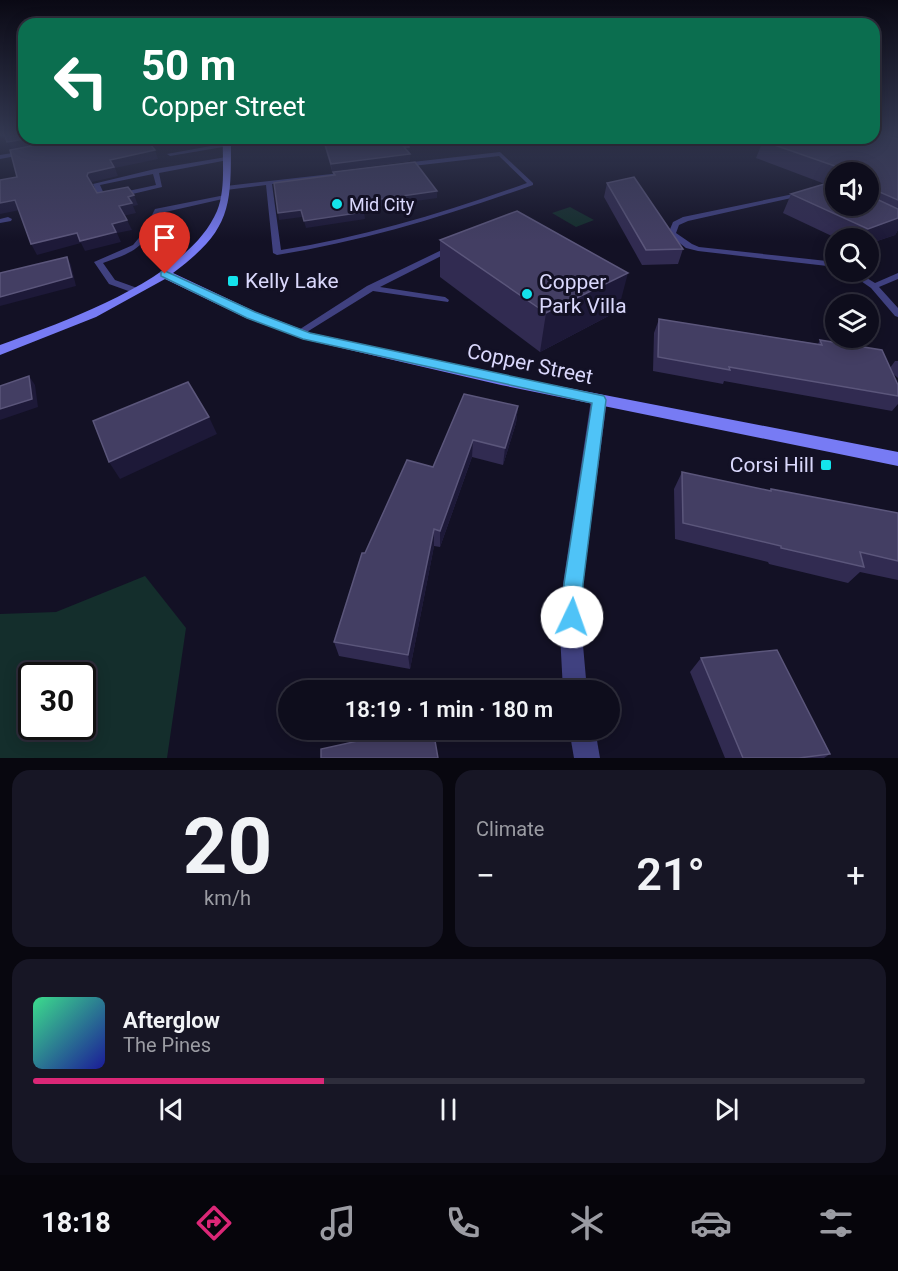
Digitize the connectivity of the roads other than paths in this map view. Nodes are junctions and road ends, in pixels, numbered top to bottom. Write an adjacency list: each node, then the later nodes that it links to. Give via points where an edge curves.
1 (159, 170): 4 (lane)
2 (226, 170): 7 (street)
3 (517, 170): 6 (lane, via 531,184 455,211 325,247 277,254)
4 (155, 171): 4 (lane, via 146,174 96,184 103,199 160,186)
5 (350, 172): 6 (lane)
6 (269, 183): 7 (lane)
7 (225, 193): 11 (street, via 222,212 210,230); 16 (lane, via 158,211 145,240 133,250 98,262 112,282)
8 (817, 195): 10 (lane, via 795,195 686,219 676,224 672,234 698,249)
9 (463, 245): 15 (lane)
10 (825, 264)
11 (165, 274): 16 (street); 19 (street, Copper Street)
12 (898, 276): 14 (lane)
13 (868, 282): 14 (lane)
14 (874, 286): 18 (lane)
15 (369, 288): 17 (lane); 19 (lane)
16 (137, 291): 20 (street)
17 (445, 300)
18 (898, 314)
19 (299, 333): 21 (street, Copper Street)
20 (0, 350)
21 (599, 400): 22 (street, Copper Street); 23 (street, via 573,584)
22 (898, 459)
23 (574, 680)
24 (584, 740): 25 (street)
25 (587, 758)

